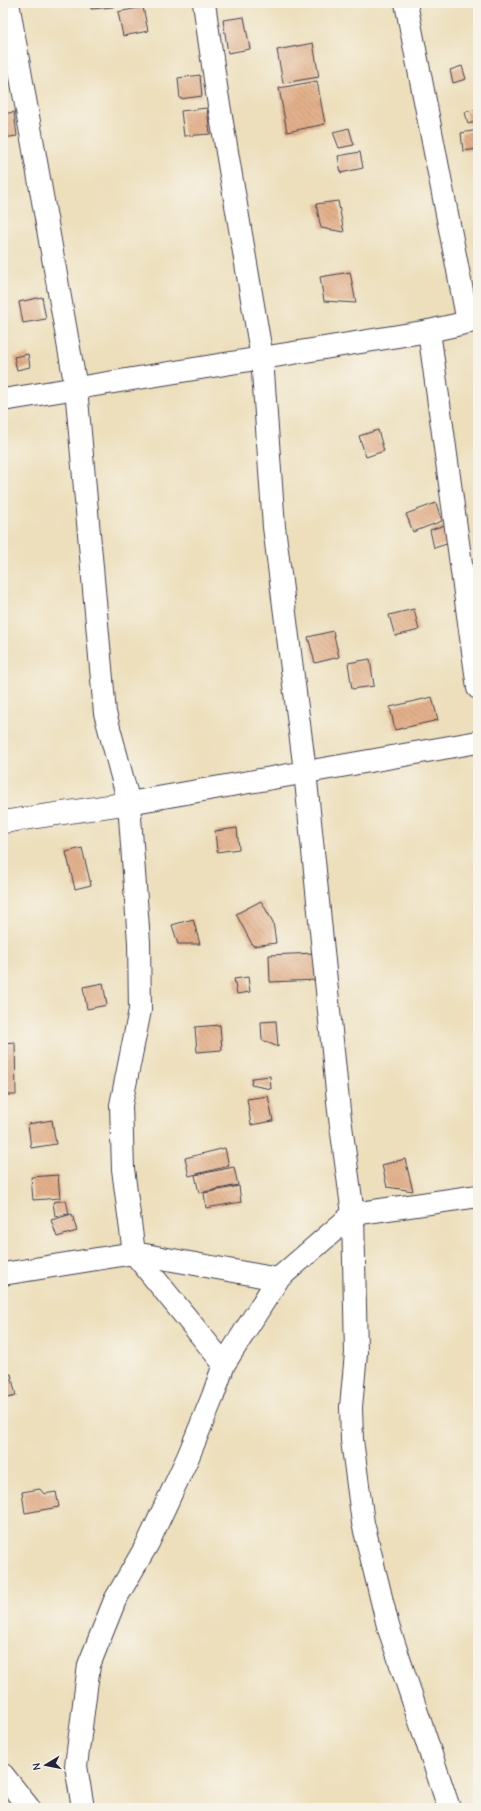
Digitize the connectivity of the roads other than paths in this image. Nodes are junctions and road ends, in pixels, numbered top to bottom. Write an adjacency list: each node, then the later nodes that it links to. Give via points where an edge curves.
1 (8, 3): 7 (street)
2 (204, 3): 6 (street)
3 (406, 3): 4 (street)
4 (473, 321): 5 (street)
5 (429, 331): 6 (street); 9 (street)
6 (262, 358): 7 (street); 11 (street, via 274,527)
7 (76, 388): 8 (street); 12 (street, via 105,713)
8 (3, 400)
9 (478, 688)
10 (478, 742): 11 (street)
11 (305, 771): 12 (street); 15 (street, via 339,1111)
12 (129, 803): 13 (street); 16 (street, via 139,942 140,1010 121,1105 123,1169)
13 (3, 822)
14 (478, 1196): 15 (street)
15 (353, 1214): 18 (street); 23 (street, via 356,1353 351,1407 352,1440 363,1523 388,1626)
16 (134, 1253): 17 (street); 18 (street); 19 (street)
17 (3, 1274)
18 (278, 1279): 19 (street)
19 (224, 1364): 22 (street, via 188,1456 148,1543 115,1600 89,1665 76,1766)
20 (3, 1775): 21 (street)
21 (29, 1808)
22 (83, 1808)
23 (449, 1808)

